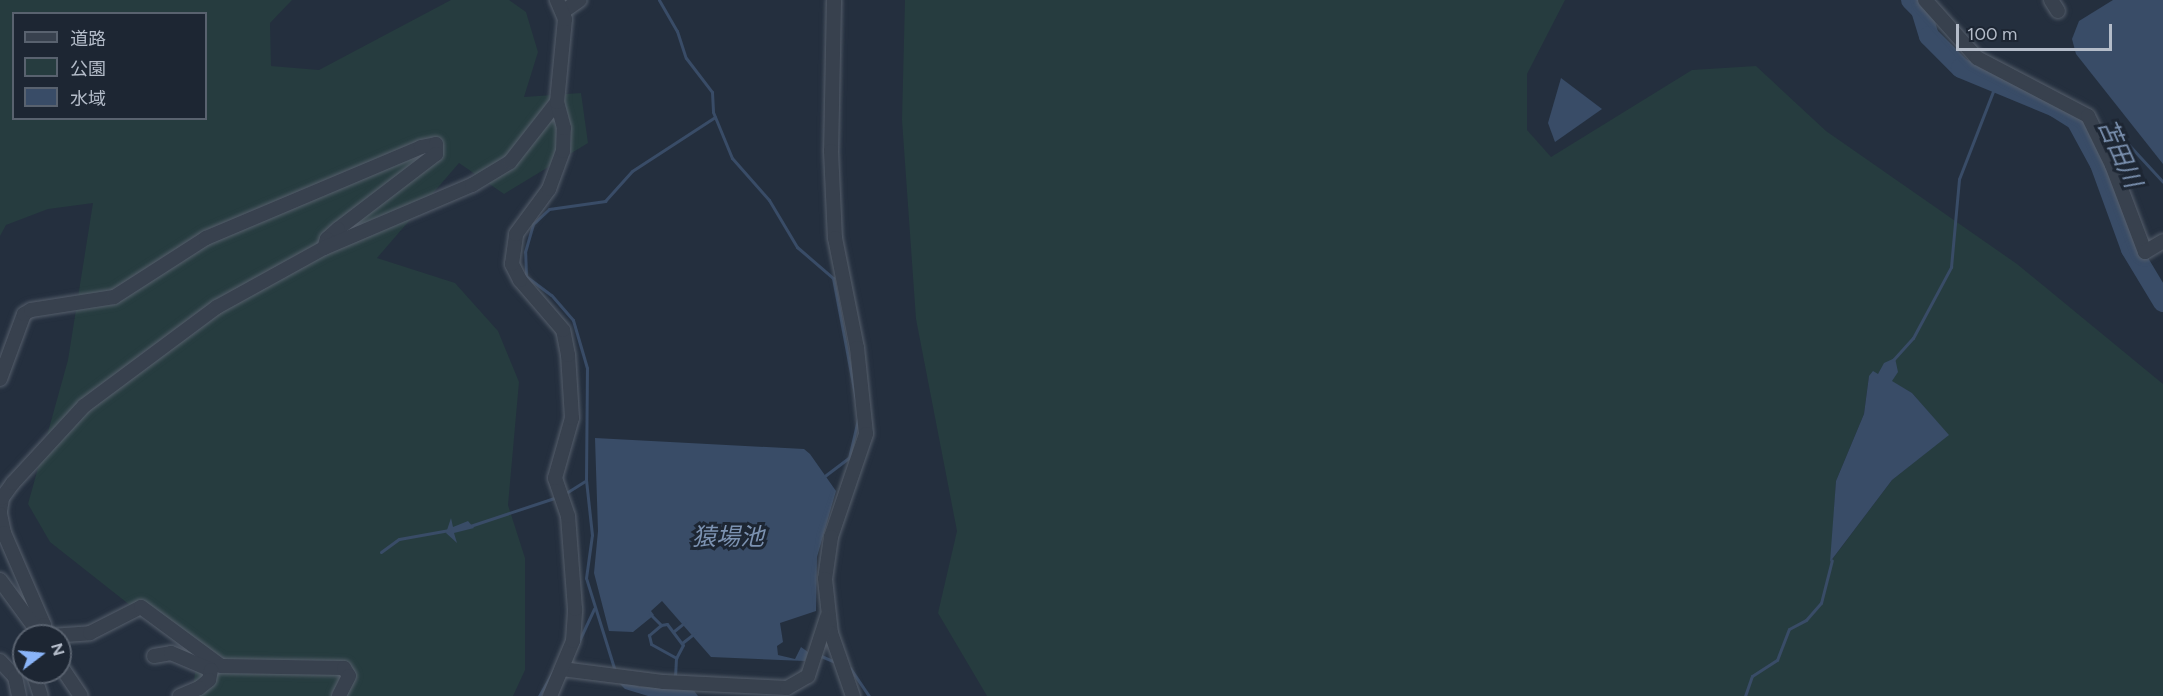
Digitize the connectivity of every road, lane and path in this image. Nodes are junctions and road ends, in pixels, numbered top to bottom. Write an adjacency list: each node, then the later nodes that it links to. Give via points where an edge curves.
1 (580, 0): 4 (street)
2 (834, 0): 11 (street, via 831,151 835,238 857,348 866,434 831,537 825,579)
3 (1926, 0): 6 (street, via 1977,58 2088,116 2112,165 2145,252)
4 (560, 5): 5 (street)
5 (557, 102): 7 (street, via 510,162 442,200); 17 (street, via 564,128 563,151 549,189 516,234 512,264 520,280 563,330 568,355 572,418 555,478 568,516 575,609 573,640)
6 (2163, 242)
7 (324, 248): 8 (street, via 338,229 436,154 436,144 206,238 114,297 31,310 24,314); 9 (street, via 217,307 84,406 13,483 2,498)
8 (0, 379)
9 (0, 513): 13 (street, via 4,533)
10 (0, 580): 12 (street)
11 (828, 616): 17 (street, via 808,676 794,686 676,682); 24 (street)
12 (30, 624)
13 (44, 624)
14 (72, 634): 22 (street, via 90,633 141,608 221,666 344,668 350,676)
15 (154, 656): 21 (street, via 171,653 211,670 209,680)
16 (0, 661): 19 (street, via 15,677)
17 (564, 663): 23 (street)
18 (72, 683): 20 (street)
19 (19, 696)
20 (81, 696)
21 (180, 696)
22 (339, 696)
23 (550, 696)
24 (853, 696)

